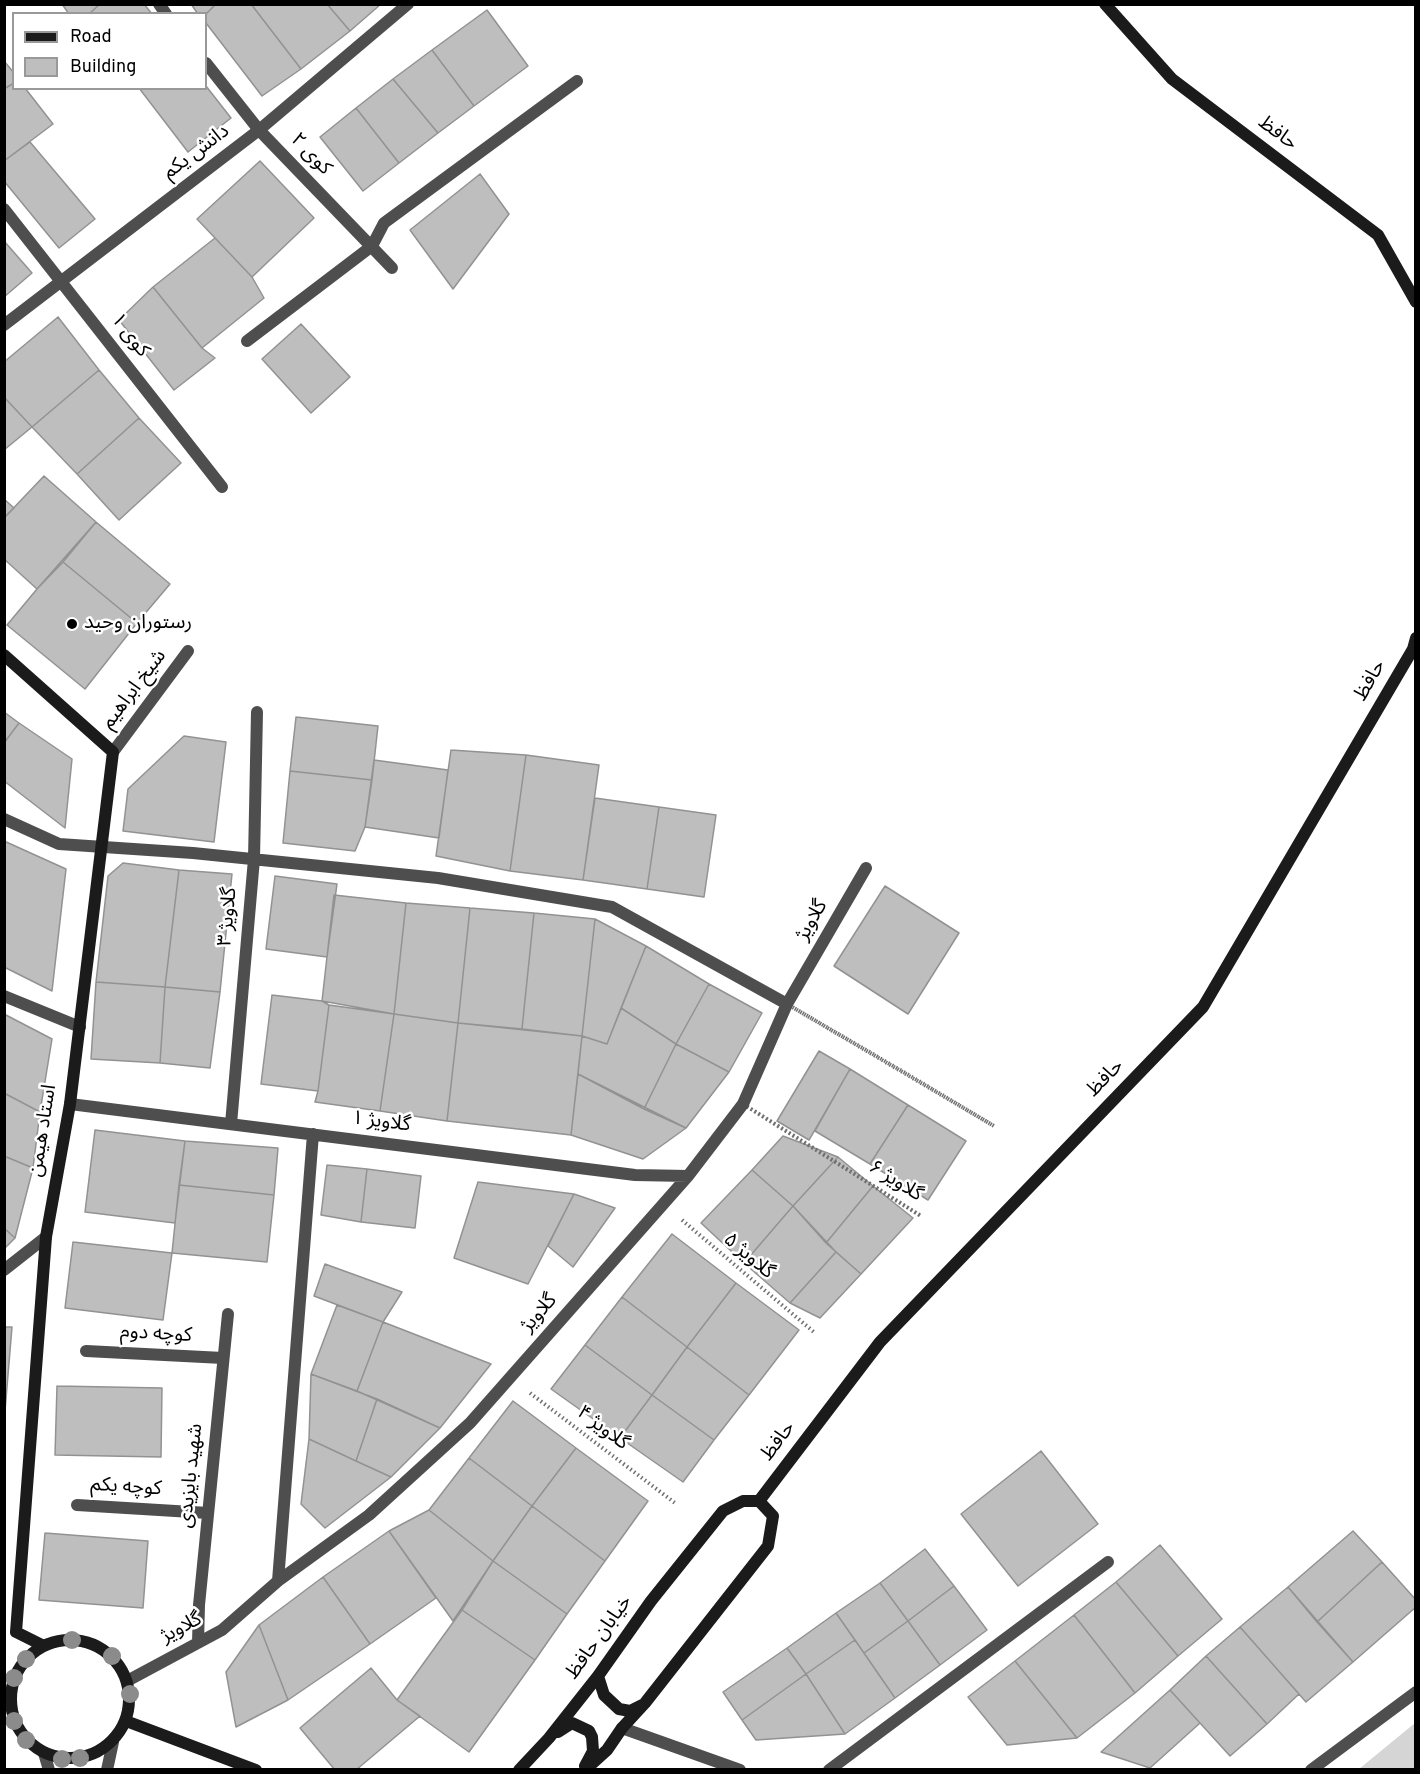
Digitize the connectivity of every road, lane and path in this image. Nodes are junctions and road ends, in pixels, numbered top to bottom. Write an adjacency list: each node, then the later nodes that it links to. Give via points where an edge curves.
1 (408, 4): 5 (street, دانش یکم)
2 (1105, 4): 10 (main road, حافظ, via 1172,79 1378,235)
3 (207, 64): 5 (street, کوی ۲)
4 (578, 81): 7 (street, via 384,223)
5 (259, 130): 7 (street, کوی ۲); 9 (street, دانش یکم)
6 (4, 209): 9 (street, کوی ۱)
7 (372, 246): 8 (street, کوی ۲); 12 (street)
8 (392, 268)
9 (62, 281): 11 (street, دانش یکم); 13 (street, کوی ۱)
10 (1416, 302)
11 (4, 325)
12 (248, 341)
13 (222, 487)
14 (1416, 638): 39 (main road, حافظ, via 1203,1006 880,1342)
15 (188, 651): 18 (street, شیخ ابراهیم)
16 (4, 655): 18 (main road)
17 (257, 712): 21 (street, گلاویژ ۳)
18 (113, 752): 20 (main road, استاد هیمن)
19 (4, 819): 20 (street, via 59,844)
20 (100, 847): 21 (street); 25 (main road, استاد هیمن)
21 (254, 859): 24 (street, via 438,878 612,907); 28 (street, گلاویژ ۳)
22 (867, 868): 24 (street, گلاویژ)
23 (4, 996): 25 (street)
24 (787, 1004): 24 (path, via 902,1071 994,1126 974,1115); 27 (street, گلاویژ)
25 (80, 1027): 26 (main road, استاد هیمن)
26 (70, 1104): 28 (street, گلاویژ ۱); 32 (main road, استاد هیمن)
27 (743, 1104): 27 (path, گلاویژ ۶, via 854,1173 921,1216 861,1179); 30 (street, گلاویژ)
28 (231, 1124): 29 (street, گلاویژ ۱)
29 (313, 1134): 30 (street, گلاویژ ۱, via 635,1175); 44 (street)
30 (688, 1176): 31 (street, گلاویژ)
31 (663, 1204): 35 (path, گلاویژ ۵); 38 (street, گلاویژ)
32 (46, 1237): 33 (street); 46 (main road, استاد هیمن, via 16,1632)
33 (4, 1270)
34 (228, 1314): 37 (street, شهید بایزیدی)
35 (815, 1333)
36 (86, 1351): 37 (street, کوچه دوم)
37 (223, 1358): 42 (street, شهید بایزیدی)
38 (510, 1378): 40 (path, گلاویژ ۴); 44 (street, گلاویژ, via 470,1423 369,1515)
39 (759, 1501): 47 (main road, خیابان حافظ, via 743,1501 723,1511 651,1601); 51 (main road, via 772,1516 768,1546)
40 (675, 1503)
41 (77, 1505): 42 (street, کوچه یکم)
42 (208, 1513): 45 (street, شهید بایزیدی)
43 (1108, 1562): 63 (street)
44 (278, 1581): 45 (street, گلاویژ, via 222,1630)
45 (198, 1643): 48 (street, گلاویژ)
46 (44, 1646): 48 (main road, via 58,1641 87,1642 112,1656); 50 (main road, via 26,1659)
47 (598, 1676): 51 (main road, via 604,1695 619,1709 630,1711); 54 (main road, خیابان حافظ)
48 (127, 1681): 52 (main road, via 130,1694)
49 (1416, 1692): 64 (street)
50 (7, 1699): 56 (main road, via 26,1740)
51 (645, 1703): 53 (main road)
52 (126, 1721): 55 (main road); 59 (main road)
53 (622, 1728): 61 (main road); 62 (street)
54 (549, 1737): 60 (main road, خیابان حافظ); 61 (main road, via 572,1723 589,1731 593,1751)
55 (113, 1742): 56 (main road, via 80,1758 62,1759); 58 (street)
56 (44, 1753): 57 (street)
57 (49, 1770)
58 (107, 1770)
59 (256, 1770)
60 (519, 1770)
61 (584, 1770)
62 (740, 1770)
63 (829, 1770)
64 (1311, 1770)

